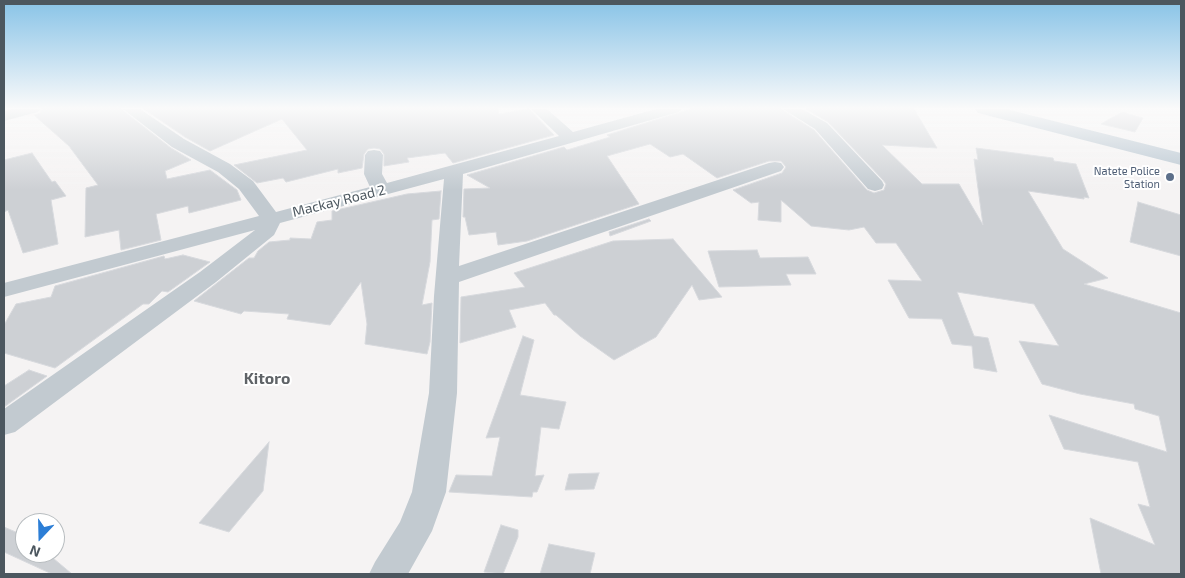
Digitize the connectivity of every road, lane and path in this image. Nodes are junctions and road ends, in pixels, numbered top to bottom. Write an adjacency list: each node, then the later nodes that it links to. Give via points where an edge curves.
1 (168, 136): 13 (street, via 224,168 254,193)
2 (568, 136): 6 (street)
3 (577, 136): 6 (street, Mackay Road 2)
4 (829, 136): 11 (street)
5 (1090, 136): 8 (main road)
6 (570, 138): 10 (street, Mackay Road 2)
7 (374, 155): 12 (street, via 373,174)
8 (1181, 159)
9 (775, 167): 14 (street)
10 (454, 171): 12 (street, Mackay Road 2); 14 (street)
11 (875, 185)
12 (381, 190): 13 (street, Mackay Road 2)
13 (270, 218): 15 (street, Mackay Road 2, via 47,269); 16 (street, via 267,231 208,277)
14 (447, 278): 17 (street, via 443,393 429,492 414,531)
15 (4, 290)
16 (4, 424)
17 (388, 574)

